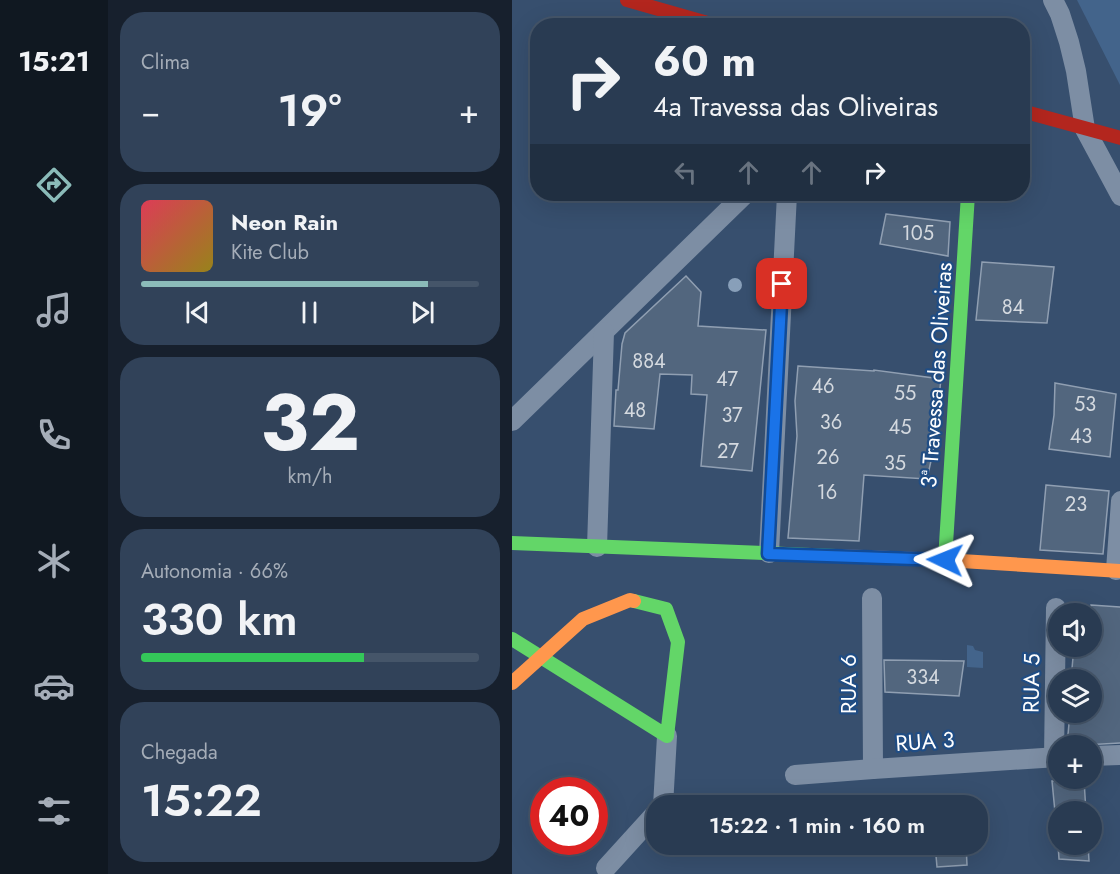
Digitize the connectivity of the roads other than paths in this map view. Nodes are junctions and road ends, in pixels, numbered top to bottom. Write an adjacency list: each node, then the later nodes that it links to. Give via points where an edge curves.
1 (627, 0): 3 (street)
2 (1053, 0): 5 (street)
3 (690, 18)
4 (1030, 113): 5 (street)
5 (1094, 131): 6 (street); 7 (street)
6 (1121, 138)
7 (1121, 196)
8 (738, 201): 11 (street)
9 (787, 201): 16 (street)
10 (968, 201): 17 (street, 3ª Travessa das Oliveiras)
11 (604, 332): 12 (street); 15 (street)
12 (512, 421)
13 (1121, 501): 18 (street)
14 (512, 543): 15 (street)
15 (597, 547): 16 (street)
16 (768, 554): 17 (street)
17 (945, 560): 18 (street)
18 (1118, 571)
19 (872, 598): 29 (street, RUA 6)
20 (512, 639): 21 (street)
21 (540, 657): 23 (street); 25 (street); 25 (street, via 583,619 630,600 666,609 678,642)
22 (1056, 657): 24 (street, RUA 5)
23 (512, 683)
24 (1056, 735)
25 (667, 736): 31 (street)
26 (1121, 755): 27 (street)
27 (1102, 756)
28 (1048, 758): 29 (street, RUA 3)
29 (873, 769): 30 (street, RUA 3)
30 (795, 775)
31 (664, 795)
32 (646, 824): 33 (street)
33 (606, 868)

